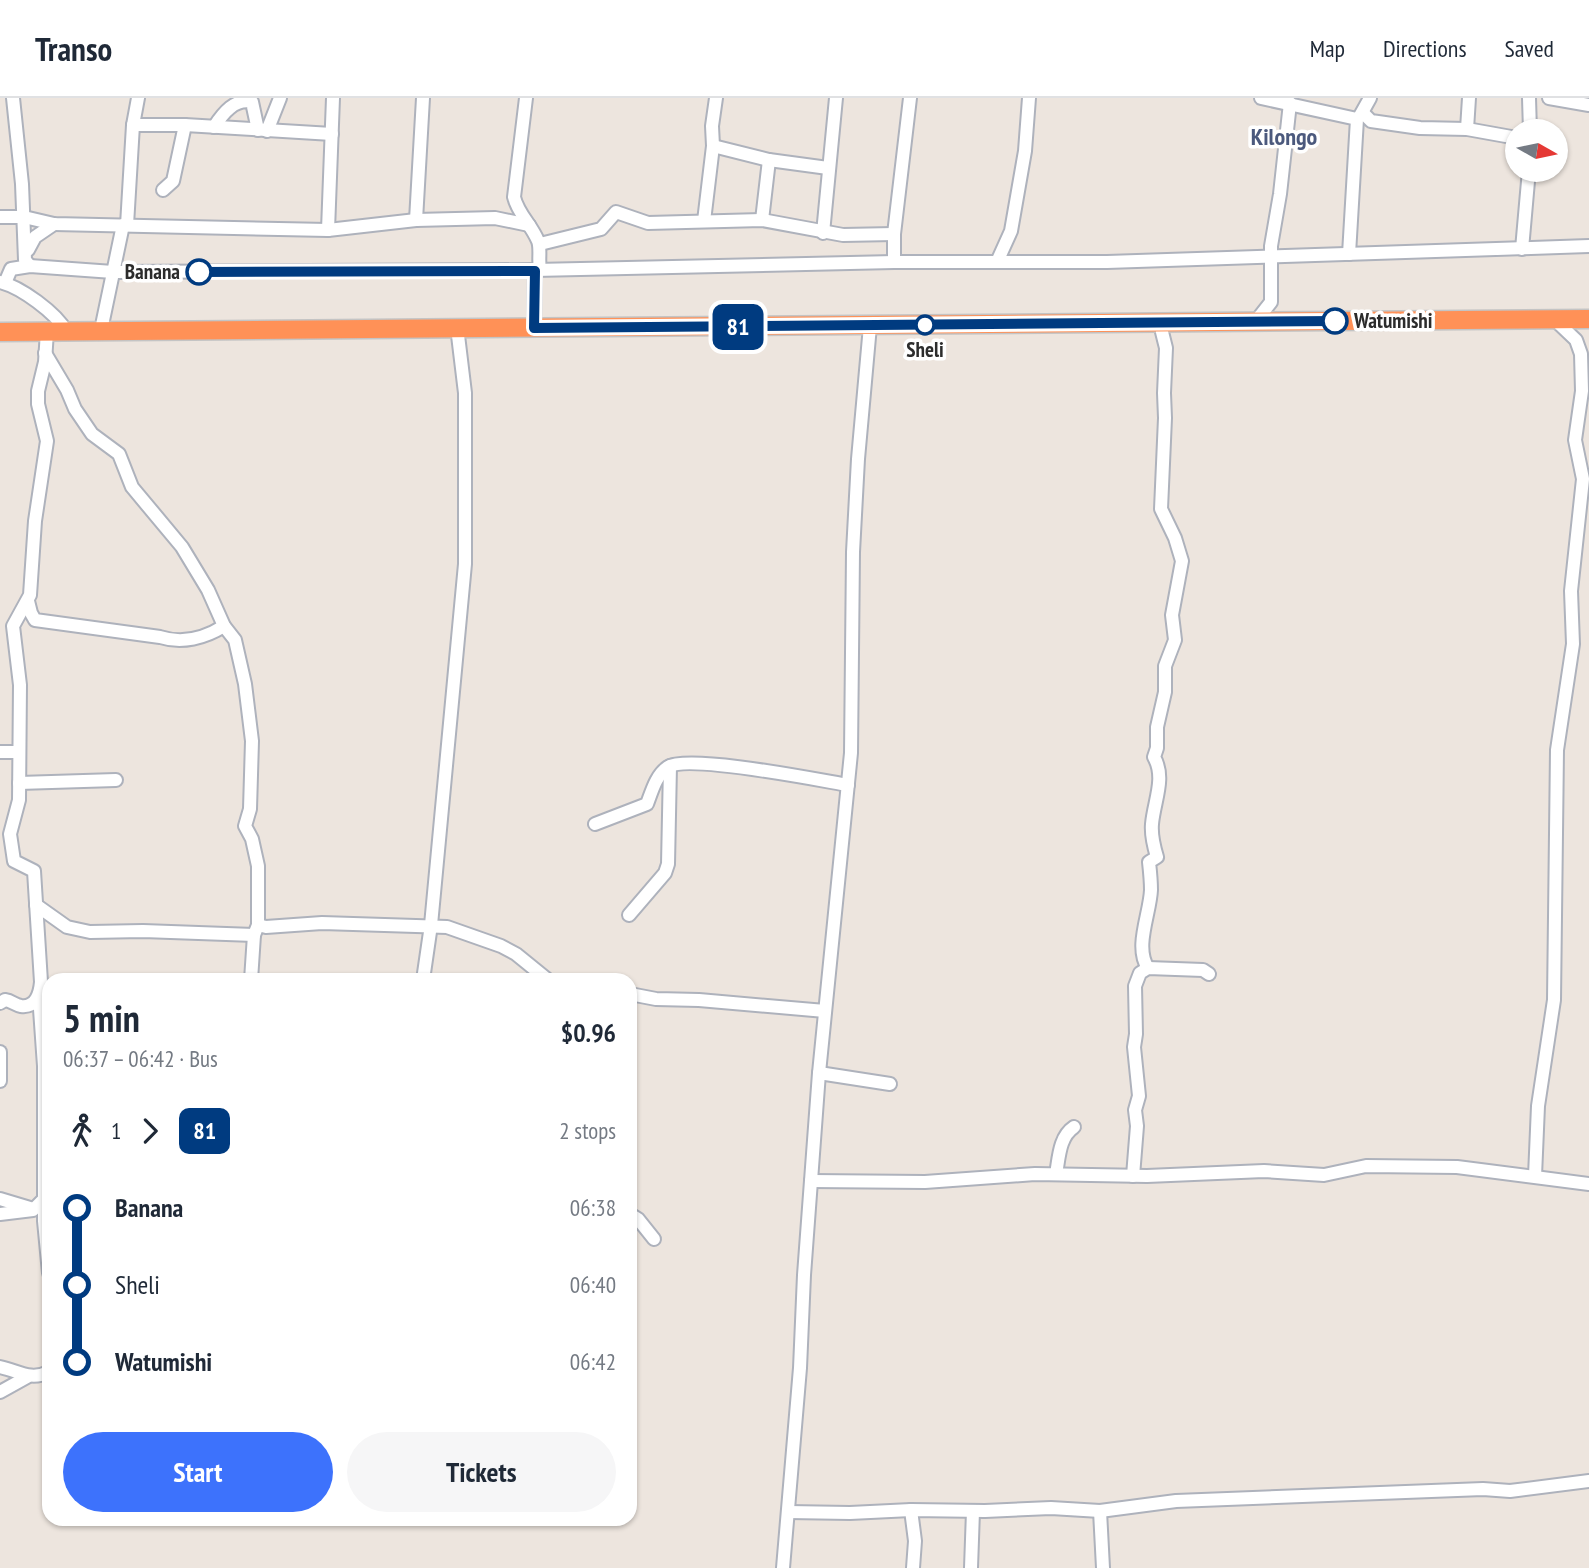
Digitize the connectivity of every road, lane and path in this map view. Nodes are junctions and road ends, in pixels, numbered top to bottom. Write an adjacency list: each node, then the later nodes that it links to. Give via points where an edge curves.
1 (13, 98): 33 (street)
2 (138, 98): 20 (street)
3 (280, 98): 24 (street)
4 (333, 98): 25 (street)
5 (423, 98): 34 (street)
6 (526, 98): 39 (street, via 514,197)
7 (716, 98): 27 (street)
8 (836, 98): 29 (street)
9 (910, 98): 42 (street)
10 (1029, 98): 50 (street, via 1011,231)
11 (1261, 98): 16 (street)
12 (1370, 98): 18 (street)
13 (1469, 98): 23 (street)
14 (1529, 98): 19 (street)
15 (1549, 98): 17 (street)
16 (1290, 103): 18 (street); 48 (street)
17 (1589, 106)
18 (1360, 116): 23 (street, via 1420,128); 47 (street)
19 (1530, 119)
20 (133, 125): 21 (street); 38 (street)
21 (185, 125): 22 (street); 31 (street, via 173,181)
22 (214, 127): 24 (street); 24 (street, via 235,103 249,100)
23 (1467, 129): 26 (street)
24 (263, 130): 25 (street)
25 (332, 134): 40 (street)
26 (1505, 136)
27 (713, 146): 28 (street); 36 (street)
28 (769, 160): 29 (street); 35 (street)
29 (828, 168): 41 (street)
30 (1528, 182): 45 (street)
31 (163, 190)
32 (0, 217): 33 (street)
33 (24, 217): 37 (street); 46 (street)
34 (416, 220): 39 (street, via 495,218); 40 (street)
35 (762, 220): 36 (street); 41 (street)
36 (704, 221): 43 (street, via 648,223 616,212 601,229)
37 (54, 224): 38 (street); 46 (street, via 35,237)
38 (125, 225): 40 (street); 53 (street)
39 (529, 225): 43 (street)
40 (328, 230)
41 (823, 233): 42 (street)
42 (894, 234): 49 (street)
43 (540, 244): 52 (street)
44 (1589, 246): 45 (street)
45 (1522, 249): 47 (street)
46 (27, 252): 51 (street, via 25,260)
47 (1349, 254): 48 (street)
48 (1271, 257): 50 (street); 57 (street, via 1271,302)
49 (894, 262): 50 (street); 52 (street)
50 (997, 262)
51 (30, 266): 53 (street); 54 (street, via 11,269)
52 (537, 270): 53 (street); 60 (street)
53 (113, 272): 61 (street)
54 (3, 283): 63 (street, via 43,307)
55 (1589, 319): 56 (highway)
56 (1555, 320): 57 (highway); 67 (street, via 1576,340 1581,354)
57 (1256, 321): 58 (highway)
58 (870, 326): 60 (highway); 77 (street, via 853,552)
59 (457, 327): 60 (highway); 61 (highway); 83 (street, via 465,393 465,564)
60 (534, 328)
61 (101, 330): 63 (highway)
62 (47, 331): 63 (highway); 64 (highway); 66 (street)
63 (66, 331)
64 (0, 332)
65 (1162, 332): 85 (street, via 1166,418 1161,509 1182,561 1172,615 1175,640 1165,666 1154,757 1159,785 1152,823 1157,858 1149,862 1151,890 1143,960)
66 (45, 352): 70 (street, via 38,404 47,441); 71 (street, via 75,410 92,434 119,454 132,488 182,547)
67 (1583, 420): 68 (street, via 1576,443 1583,478)
68 (1579, 511): 69 (street); 102 (street, via 1571,591 1573,644 1557,750 1554,1000 1538,1106)
69 (1589, 522)
70 (28, 601): 71 (street, via 39,621 172,641 190,640); 73 (street, via 13,626 20,668)
71 (224, 626): 84 (street, via 235,640 242,664 250,722 252,782 245,826 258,866)
72 (0, 752): 73 (street)
73 (19, 752): 76 (street)
74 (670, 766): 77 (street, via 702,763); 78 (street, via 660,774 647,804); 82 (street, via 668,864)
75 (116, 780): 76 (street)
76 (19, 783): 79 (street)
77 (848, 785): 93 (street)
78 (595, 824)
79 (10, 835): 80 (street); 81 (street, via 14,861 34,871)
80 (0, 848)
81 (36, 905): 84 (street, via 67,927 90,932); 90 (street)
82 (629, 915)
83 (431, 925): 84 (street, via 322,923); 87 (street); 88 (street, via 458,929 501,946)
84 (256, 930): 86 (street)
85 (1148, 968): 89 (street); 101 (street, via 1140,973 1135,986 1139,1096)
86 (252, 973)
87 (424, 973)
88 (539, 973)
89 (1209, 974)
90 (39, 995): 92 (street, via 24,1007 11,1001); 94 (street)
91 (637, 995): 93 (street)
92 (0, 1003)
93 (825, 1011): 96 (street)
94 (42, 1022)
95 (0, 1052): 97 (street)
96 (819, 1073): 98 (street); 103 (street)
97 (0, 1082)
98 (890, 1084)
99 (1074, 1127): 100 (street, via 1061,1146)
100 (1056, 1174): 101 (street); 103 (street, via 925,1182)
101 (1133, 1176): 102 (street, via 1264,1171 1324,1175 1366,1166 1457,1167)
102 (1535, 1176): 104 (street)
103 (811, 1181): 119 (street)
104 (1589, 1184)
105 (0, 1199): 107 (street)
106 (42, 1201): 107 (street)
107 (33, 1210): 108 (street)
108 (0, 1214)
109 (637, 1218): 110 (street)
110 (654, 1239)
111 (0, 1367): 113 (street)
112 (42, 1374): 113 (street)
113 (26, 1377): 114 (street)
114 (0, 1392)
115 (1589, 1481): 118 (street, via 1510,1491 1176,1501)
116 (911, 1510): 117 (street); 119 (street); 121 (street)
117 (973, 1511): 118 (street); 122 (street)
118 (1100, 1511): 123 (street)
119 (788, 1512): 120 (street)
120 (783, 1568)
121 (913, 1568)
122 (971, 1568)
123 (1102, 1568)

